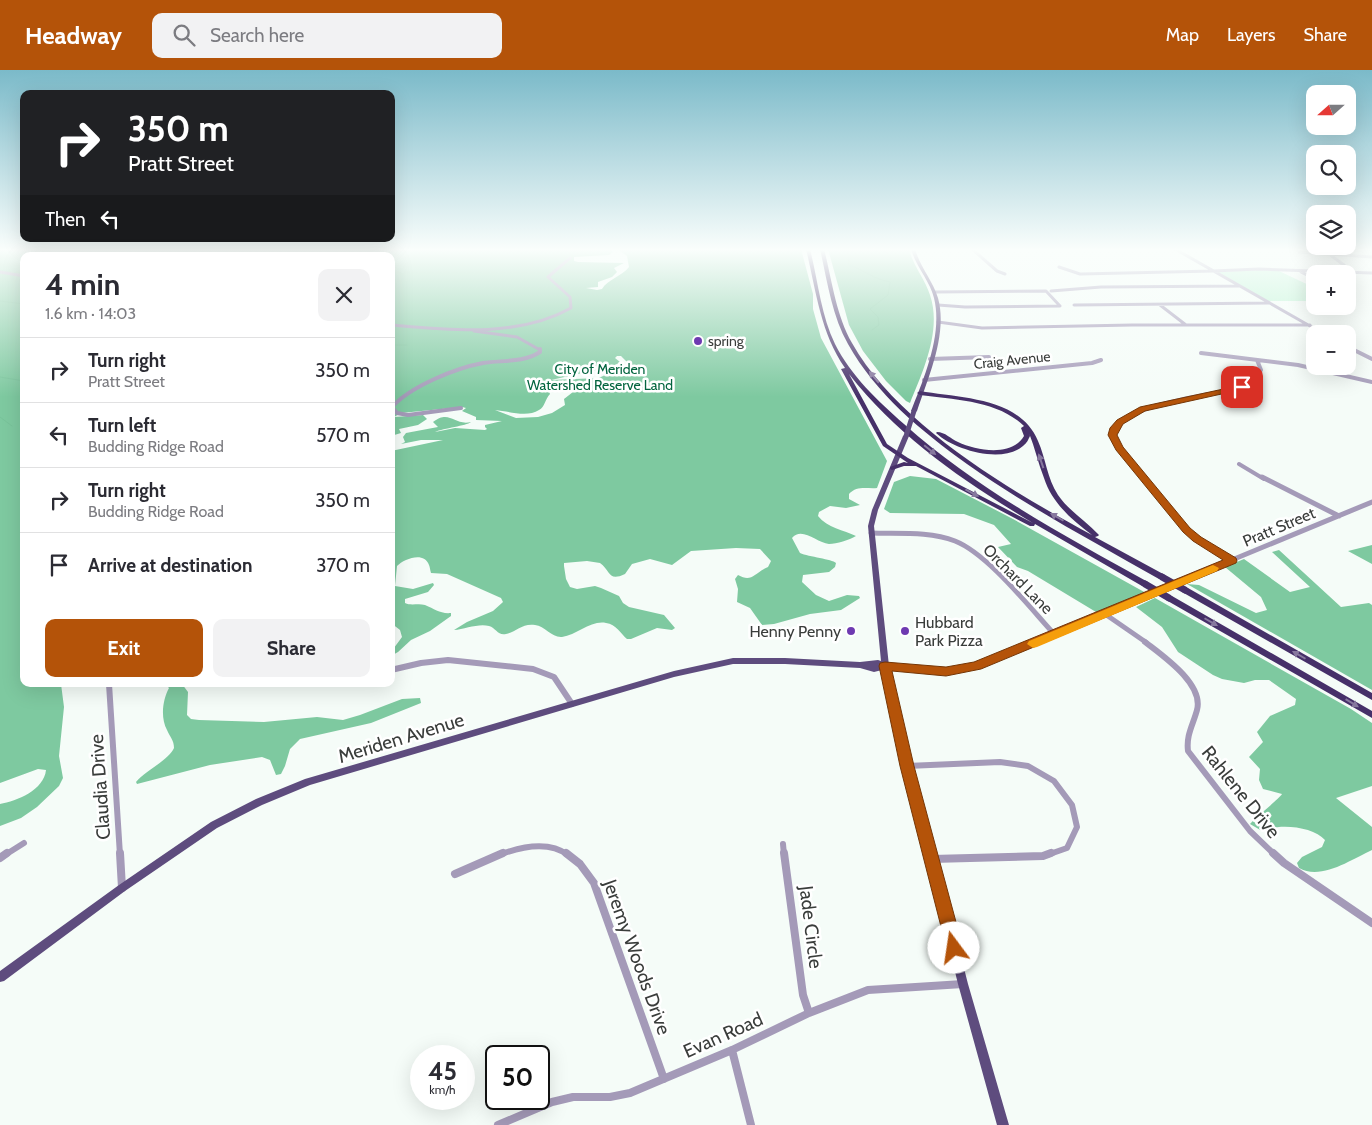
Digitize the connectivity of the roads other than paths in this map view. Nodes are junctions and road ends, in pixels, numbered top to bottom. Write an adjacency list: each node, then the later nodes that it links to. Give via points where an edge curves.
1 (570, 298): 16 (street, via 571,308 560,314 524,325)
2 (819, 298): 17 (highway, via 824,321)
3 (834, 298): 28 (highway, one-way to 3, via 864,365 848,339)
4 (936, 298): 8 (main road)
5 (1053, 298): 8 (street, via 1060,306)
6 (1261, 298): 7 (street)
7 (1269, 303): 10 (street); 14 (street)
8 (938, 305): 11 (main road)
9 (1074, 305): 10 (street)
10 (1160, 305): 13 (street)
11 (938, 322): 13 (street, via 982,328); 21 (main road)
12 (395, 325): 16 (street)
13 (1186, 325): 15 (street)
14 (1308, 325)
15 (1306, 326)
16 (474, 331): 30 (street, via 517,337 540,349 540,352 529,357 483,363 416,389)
17 (837, 351): 33 (highway, via 880,440); 42 (highway, one-way to 42, via 874,400 940,458 1014,508)
18 (1356, 351): 22 (street)
19 (1201, 353): 24 (street)
20 (989, 357): 21 (street)
21 (930, 359): 25 (main road)
22 (1372, 359)
23 (1101, 360): 25 (street, Craig Avenue)
24 (1257, 360): 26 (street, via 1298,365); 40 (street, via 1261,369 1248,385 1143,409 1120,422 1112,435 1186,530)
25 (924, 379): 27 (main road)
26 (1372, 382)
27 (920, 393): 29 (highway); 33 (main road, bridge)
28 (894, 400): 29 (highway, via 950,441 968,448 1005,451 1026,441 1025,430 1010,416); 41 (highway, one-way to 28, via 995,479 935,436)
29 (956, 400): 41 (highway, one-way to 29, via 1089,529 1063,506 1051,488 1032,434 1023,422 997,408)
30 (395, 401)
31 (461, 408): 32 (street, via 408,415)
32 (395, 411)
33 (898, 454): 35 (highway); 36 (main road)
34 (1239, 464): 38 (street)
35 (919, 466): 36 (highway, via 905,464); 42 (highway, one-way to 42)
36 (892, 468): 39 (main road, via 874,512)
37 (1372, 502): 38 (street, Pratt Street)
38 (1339, 516): 40 (street, Pratt Street)
39 (871, 533): 44 (street, Orchard Lane, via 936,537 963,544); 45 (main road)
40 (1232, 561): 43 (street, Pratt Street)
41 (1146, 568): 48 (highway, one-way to 41, bridge)
42 (1120, 570): 50 (highway, one-way to 50, bridge)
43 (1106, 614): 44 (street, Pratt Street); 58 (street, Rahlene Drive, via 1168,660 1194,686 1199,700 1188,729 1188,751 1250,831 1284,863)
44 (1055, 635): 45 (street, Pratt Street, via 962,670 946,672)
45 (885, 666): 49 (main road, Meriden Avenue, via 874,669 860,665 733,661 674,674); 51 (main road)
46 (395, 669): 49 (street, via 448,660 533,669 554,677)
47 (109, 687): 57 (street, Claudia Drive)
48 (1372, 697)
49 (572, 704): 57 (main road, Meriden Avenue, via 308,782 259,802 214,825)
50 (1372, 715)
51 (907, 766): 55 (main road); 55 (street, via 1000,762 1028,766 1054,781 1072,805 1077,827 1067,848 1043,856)
52 (24, 843): 54 (street)
53 (783, 844): 61 (street, Jade Circle, via 803,995)
54 (0, 858)
55 (932, 859): 60 (main road)
56 (455, 874): 63 (street, Jeremy Woods Drive, via 500,853 528,846 556,849 582,864 594,883)
57 (122, 888): 59 (main road, Meriden Avenue)
58 (1372, 923)
59 (0, 977)
60 (963, 984): 61 (street, Evan Road, via 868,990); 66 (main road)
61 (809, 1013): 62 (street, Evan Road)
62 (732, 1050): 63 (street, Evan Road); 65 (street)
63 (664, 1079): 64 (street, Evan Road, via 620,1095 573,1097 552,1102)
64 (498, 1125)
65 (751, 1125)
66 (1004, 1125)

